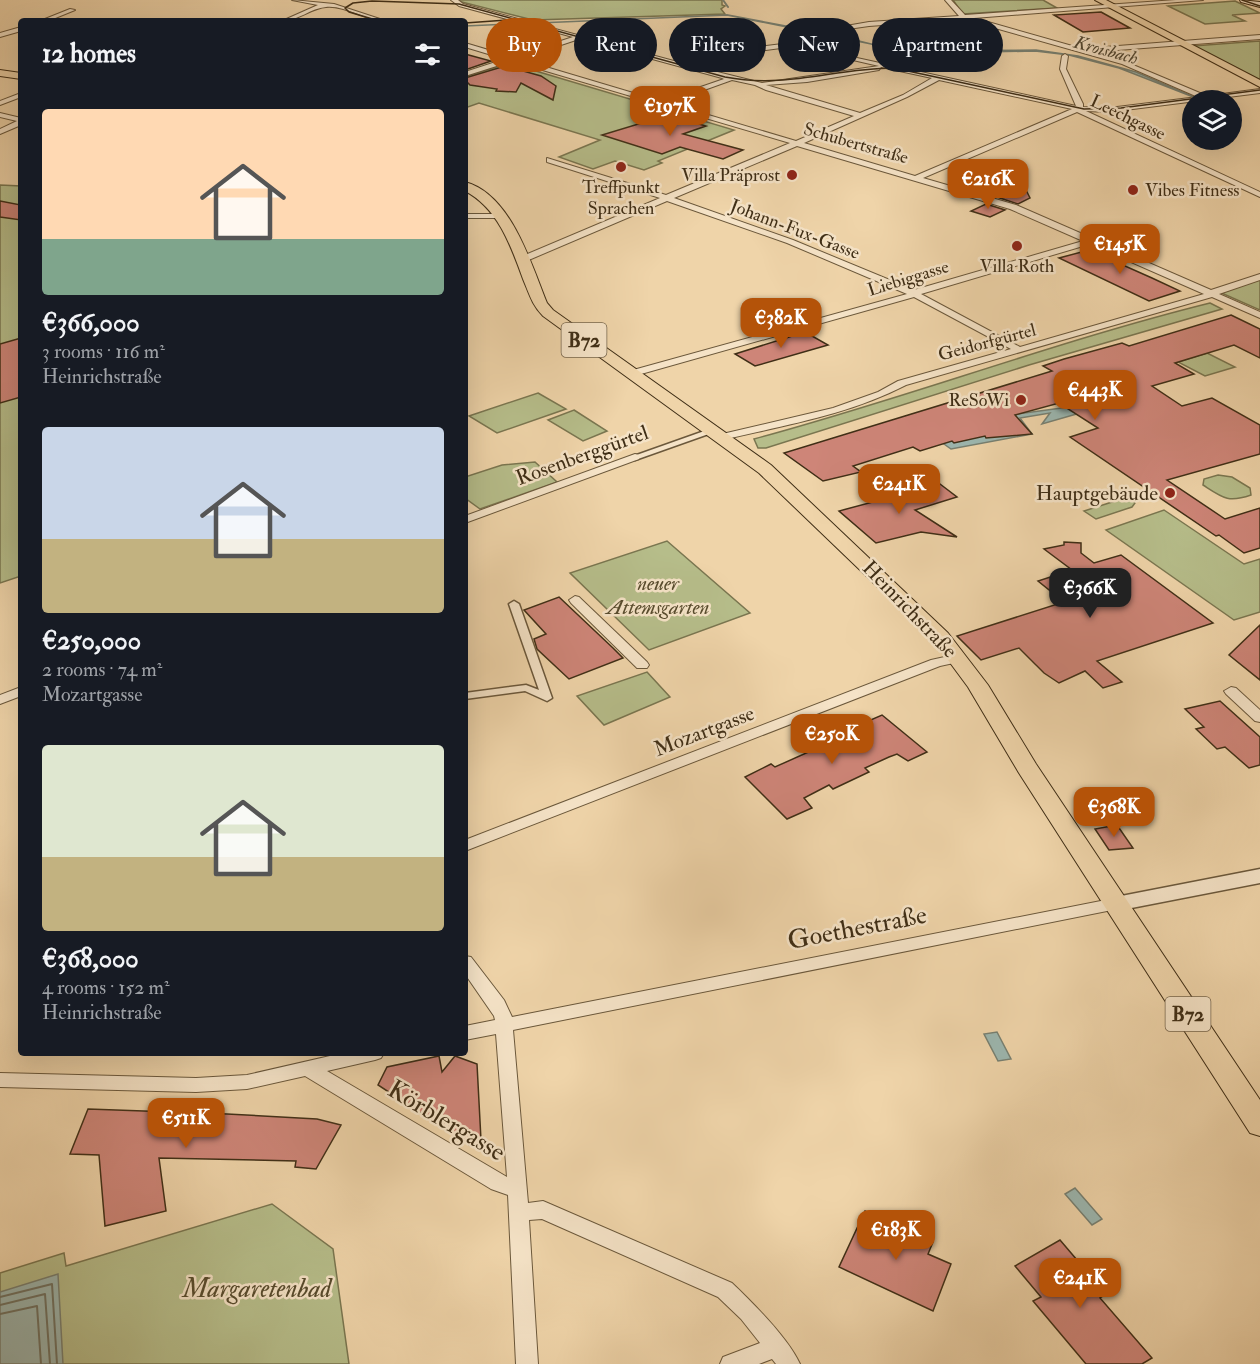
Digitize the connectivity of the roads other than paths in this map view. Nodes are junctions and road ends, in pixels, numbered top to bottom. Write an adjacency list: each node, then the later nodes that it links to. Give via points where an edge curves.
1 (295, 0): 7 (street)
2 (454, 0): 19 (street)
3 (948, 0): 12 (street)
4 (1099, 0): 10 (main road)
5 (1200, 0): 10 (street)
6 (1244, 0): 9 (main road)
7 (321, 2): 8 (street); 14 (street)
8 (334, 3): 15 (street)
9 (1260, 5)
10 (1112, 7): 12 (street); 21 (main road)
11 (72, 10): 13 (street)
12 (963, 17): 16 (street); 24 (street)
13 (51, 18)
14 (291, 18)
15 (373, 18)
16 (860, 26)
17 (18, 30): 18 (street)
18 (0, 35)
19 (574, 35)
20 (1259, 38): 21 (street)
21 (1181, 44): 24 (street); 37 (main road)
22 (468, 46): 23 (street, Schubertstraße)
23 (486, 51)
24 (1080, 51): 38 (street, via 1145,71)
25 (1065, 56): 45 (street, via 1063,69)
26 (486, 67): 32 (street)
27 (872, 70): 36 (street, via 785,83)
28 (555, 72): 44 (street, Schubertstraße)
29 (704, 72): 35 (street)
30 (912, 72): 34 (street, Leechgasse)
31 (0, 73): 33 (main road)
32 (468, 73)
33 (18, 76)
34 (937, 78): 45 (street, Leechgasse); 47 (street)
35 (730, 79): 36 (street); 44 (street)
36 (757, 83): 47 (street)
37 (1260, 84)
38 (1187, 90)
39 (1260, 92): 40 (street)
40 (1242, 94)
41 (18, 96): 43 (street)
42 (1182, 101): 45 (street)
43 (0, 103)
44 (660, 103): 51 (street, Schubertstraße)
45 (1079, 109): 53 (street); 55 (street, Leechgasse, via 1086,116)
46 (0, 115): 48 (street)
47 (860, 115): 51 (street)
48 (18, 120)
49 (18, 123): 50 (street)
50 (0, 132)
51 (797, 143): 53 (street, Schubertstraße); 56 (street)
52 (550, 160): 56 (street, Johann-Fux-Gasse)
53 (916, 178): 59 (street, Schubertstraße, via 1020,209)
54 (468, 188): 58 (main road, Heinrichstraße / B72, via 484,197)
55 (1260, 195)
56 (667, 200): 60 (street); 62 (street, Johann-Fux-Gasse, via 793,243)
57 (468, 216): 58 (street)
58 (499, 216): 60 (main road, Heinrichstraße / B72)
59 (1091, 241): 62 (street, Liebiggasse); 63 (street, Schubertstraße)
60 (521, 260): 66 (main road, Heinrichstraße / B72, via 540,305)
61 (1260, 277): 63 (street, Geidorfgürtel)
62 (913, 294): 65 (street, Johann-Fux-Gasse); 66 (street, Liebiggasse)
63 (1211, 294): 64 (street, Schubertstraße); 65 (street, Geidorfgürtel)
64 (1260, 315)
65 (1019, 350): 67 (street, Geidorfgürtel, via 902,383 865,400 777,425)
66 (630, 374): 67 (main road, Heinrichstraße / B72)
67 (717, 434): 68 (street, Rosenberggürtel); 72 (main road, Heinrichstraße / B72, via 765,469)
68 (635, 457): 69 (street, Rosenberggürtel)
69 (468, 519)
70 (574, 600): 73 (street)
71 (514, 603): 76 (street, via 547,698 525,688)
72 (958, 658): 79 (street, Mozartgasse, via 936,663); 81 (main road, Heinrichstraße / B72)
73 (642, 665)
74 (1232, 691): 78 (street)
75 (18, 692): 77 (street)
76 (468, 696)
77 (0, 700)
78 (1260, 718)
79 (468, 845)
80 (1260, 876): 81 (street, Goethestraße)
81 (1116, 904): 83 (street, Goethestraße); 88 (main road, Heinrichstraße / B72)
82 (468, 966): 83 (street, via 498,1005)
83 (504, 1025): 84 (street, Goethestraße); 89 (street)
84 (468, 1033)
85 (361, 1056): 86 (street)
86 (306, 1068): 87 (street, via 273,1078 196,1085); 89 (street, Körblergasse, via 498,1183)
87 (0, 1080)
88 (1260, 1124)
89 (517, 1189): 90 (street)
90 (519, 1212): 91 (street, via 543,1210 725,1290); 92 (street)
91 (783, 1355): 93 (street)
92 (527, 1364)
93 (731, 1364)

